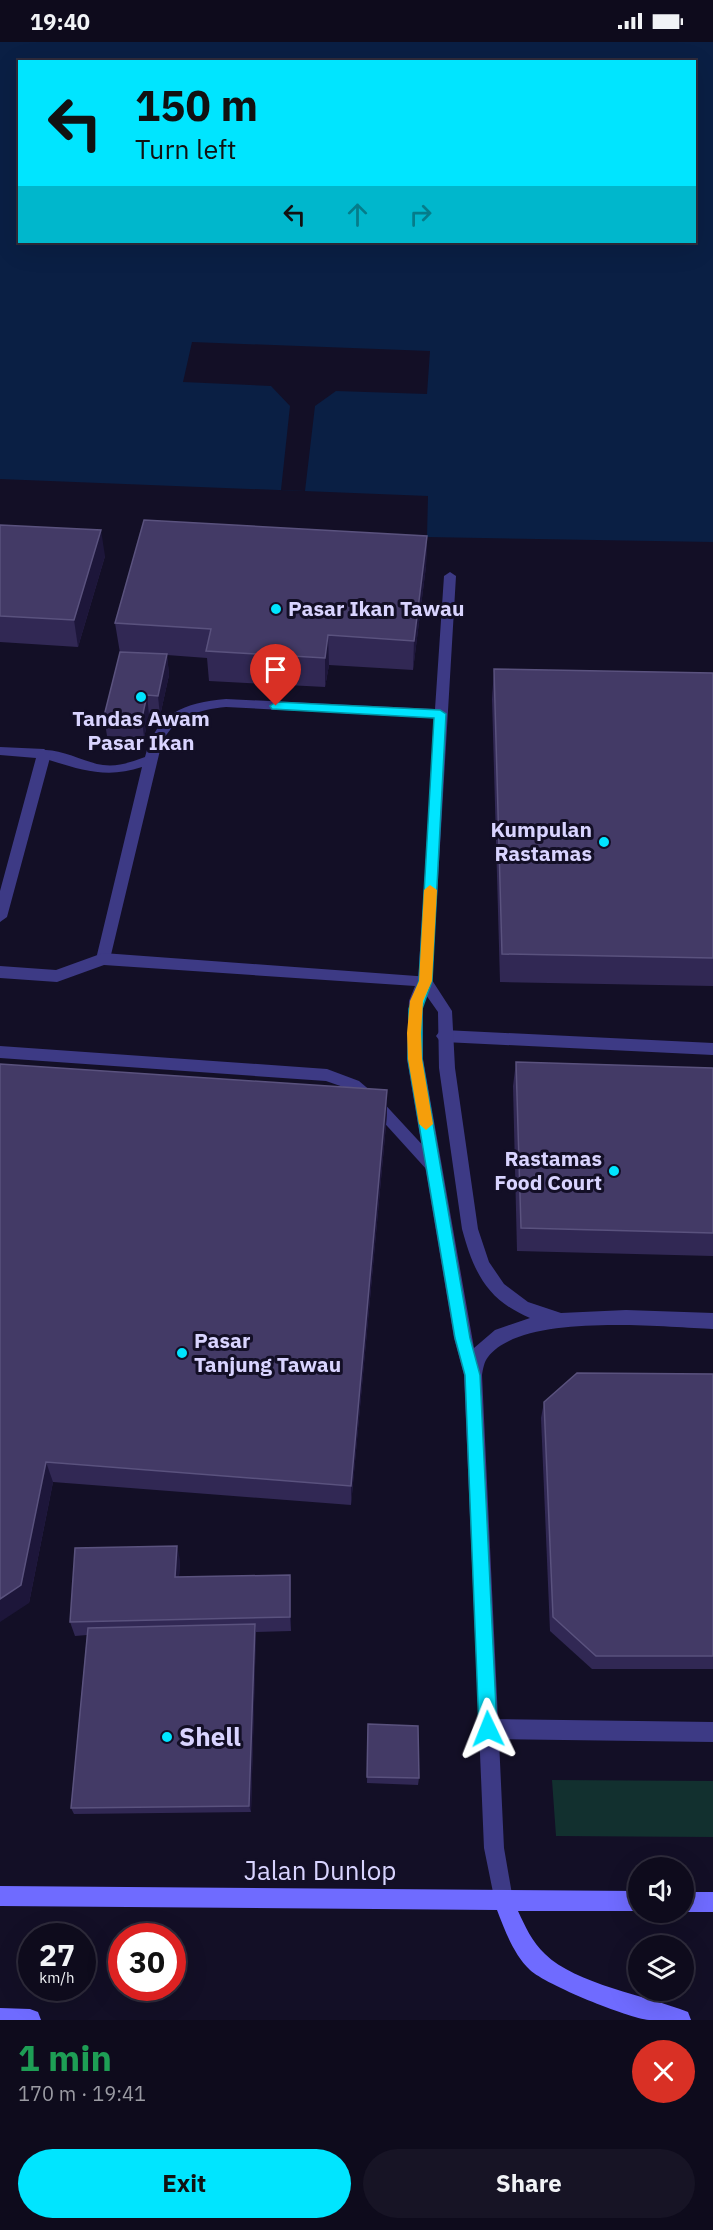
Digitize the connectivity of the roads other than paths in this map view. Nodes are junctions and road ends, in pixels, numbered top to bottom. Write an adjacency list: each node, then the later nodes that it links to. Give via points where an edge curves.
1 (450, 576): 2 (street)
2 (440, 714): 5 (street, via 226,703 200,706 177,714 162,727); 10 (street)
3 (0, 751): 4 (street)
4 (44, 754): 5 (street, via 112,770); 6 (street)
5 (150, 760): 8 (street)
6 (5, 881): 7 (street)
7 (0, 917)
8 (103, 958): 9 (street, via 57,976); 10 (street)
9 (0, 972)
10 (425, 981): 11 (street, via 445,1011); 14 (street, via 417,1001 415,1051)
11 (444, 1036): 12 (street); 15 (street, via 476,1252 488,1277 505,1298 530,1312)
12 (713, 1049)
13 (0, 1052): 14 (street, via 327,1075 354,1085 374,1101)
14 (433, 1165): 17 (street)
15 (557, 1319): 16 (street); 17 (street, via 497,1339 484,1348)
16 (713, 1321)
17 (472, 1375): 18 (street)
18 (488, 1729): 19 (street); 21 (street, via 494,1848)
19 (713, 1732)
20 (0, 1896): 21 (main road, Jalan Dunlop)
21 (503, 1900): 22 (main road, Jalan Dunlop); 27 (main road, via 524,1945 539,1965 579,1984)
22 (628, 1901)
23 (694, 1902): 24 (main road)
24 (713, 1902)
25 (0, 2019): 26 (main road)
26 (30, 2020)
27 (680, 2020)

